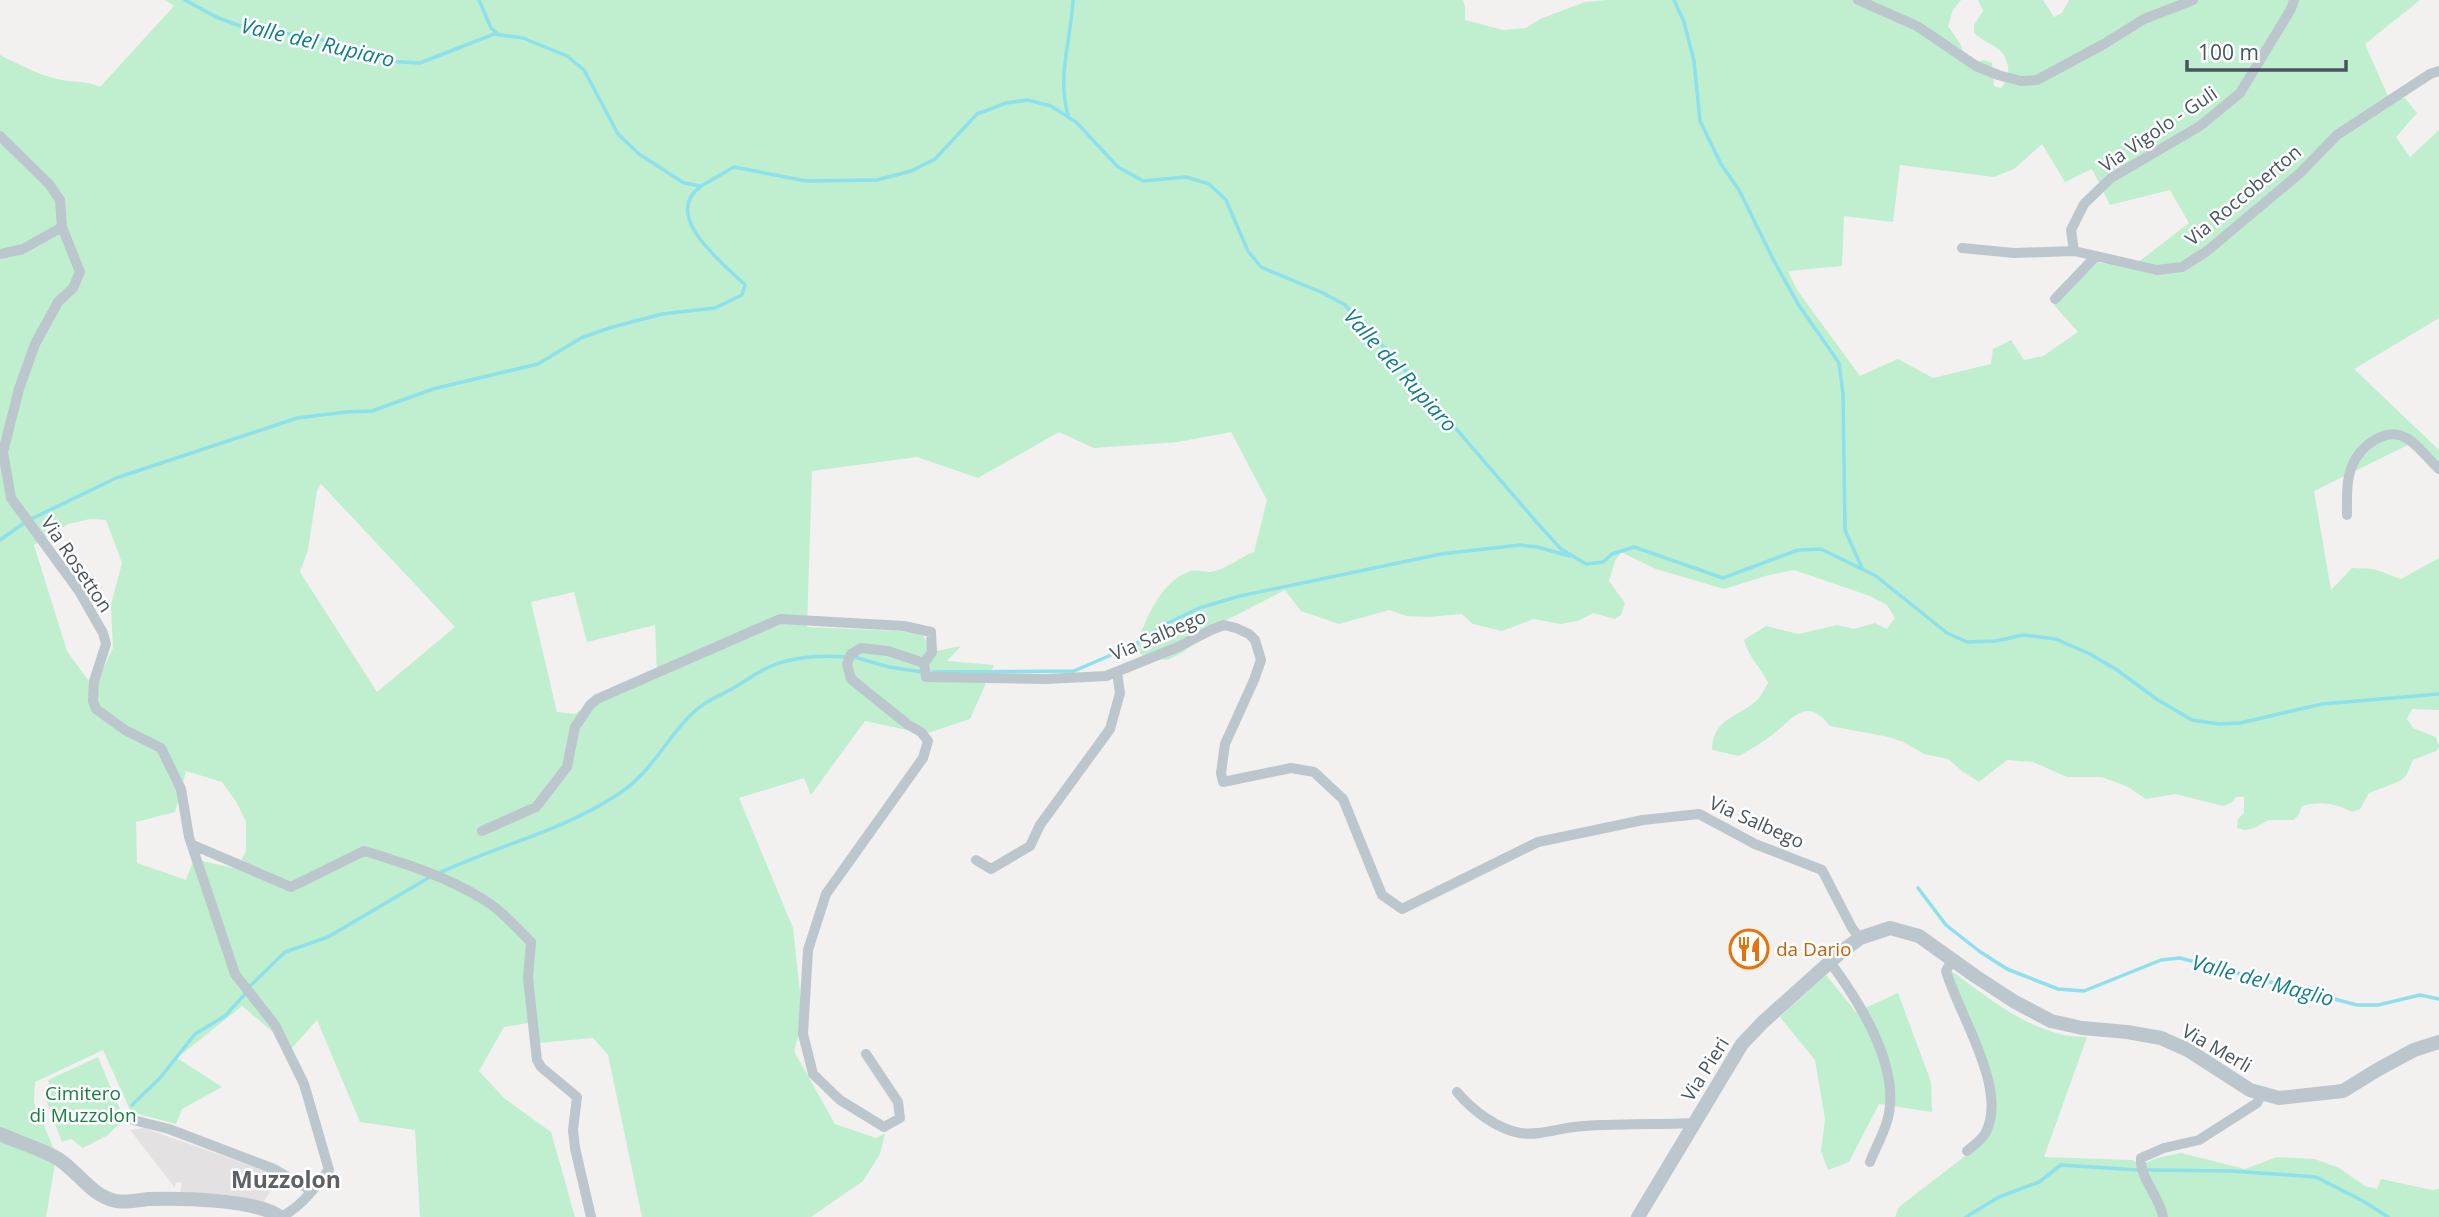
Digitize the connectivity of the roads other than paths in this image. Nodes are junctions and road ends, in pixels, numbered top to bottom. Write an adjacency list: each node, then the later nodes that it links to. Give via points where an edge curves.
1 (1858, 0): 2 (street, via 1917,26 1976,66 2021,81 2037,80 2144,19)
2 (2193, 0)
3 (2294, 0): 8 (street, Via Vigolo - Guli, via 2240,93 2200,125 2112,178 2084,204 2071,230)
4 (2439, 71): 10 (street, Via Roccoberton, via 2337,135 2299,174 2182,267 2157,270)
5 (0, 136): 6 (street, via 50,184 60,200)
6 (62, 227): 9 (street, via 23,249); 17 (street, Via Rosetton, via 80,272 35,344 19,389 3,452 11,498 79,591 103,633 106,645 94,681 96,709 161,748 181,789)
7 (1962, 248): 8 (street, Via Roccoberton, via 2014,253)
8 (2074, 251): 10 (street, Via Roccoberton)
9 (0, 254)
10 (2096, 256): 11 (street)
11 (2055, 299)
12 (2439, 469): 13 (street, via 2408,439 2393,433 2376,438 2352,466)
13 (2347, 515)
14 (924, 663): 15 (street, Via Salbego, via 926,677 1046,679 1106,676); 16 (street, Via Salbego, via 932,652 931,632 904,626 780,619 597,699 575,727 567,767 536,807); 24 (street, via 888,651 861,649 849,659 851,679 928,741 923,758 826,894 808,950 803,1034 813,1074 840,1100 884,1127 900,1118 898,1102)
15 (1117, 671): 18 (street, via 1119,693 1110,729 1040,825 1030,846 991,869); 19 (street, Via Salbego, via 1224,625 1249,634 1261,660 1225,744 1223,782 1291,768 1314,772 1343,799 1382,895 1402,909 1538,842 1643,820 1699,814 1755,844 1822,870)
16 (482, 831)
17 (193, 845): 32 (street, Via Rosetton, via 235,974 275,1025 304,1084 329,1170); 34 (street, via 291,887 364,851 440,876 484,899 531,942 528,978 537,1059 577,1097 573,1130)
18 (975, 860)
19 (1860, 937): 20 (street, Via Pieri, via 1890,928 1919,936); 21 (street, Via Pieri)
20 (1952, 960): 22 (street, Via Pieri); 30 (street, via 1947,971 1980,1057 1992,1104 1986,1131)
21 (1830, 962): 28 (street, Via Pieri, via 1742,1044); 31 (street, via 1864,1014 1889,1084 1886,1122)
22 (1975, 976): 26 (street, Via Merli, via 2050,1021 2161,1038)
23 (2439, 1042): 26 (street, Via Merli, via 2414,1050 2343,1091 2279,1098)
24 (866, 1054)
25 (1457, 1092): 28 (street, via 1492,1121 1520,1133)
26 (2262, 1093): 36 (street, via 2257,1103 2199,1140 2141,1158)
27 (129, 1119): 32 (street, via 170,1129 262,1165)
28 (1694, 1123): 35 (street, Via Pieri)
29 (0, 1134): 33 (street, via 54,1157 88,1186 117,1202 202,1200 265,1209)
30 (1967, 1151)
31 (1870, 1162)
32 (312, 1191): 33 (street)
33 (280, 1217)
34 (591, 1217)
35 (1638, 1217)
36 (2163, 1217)

